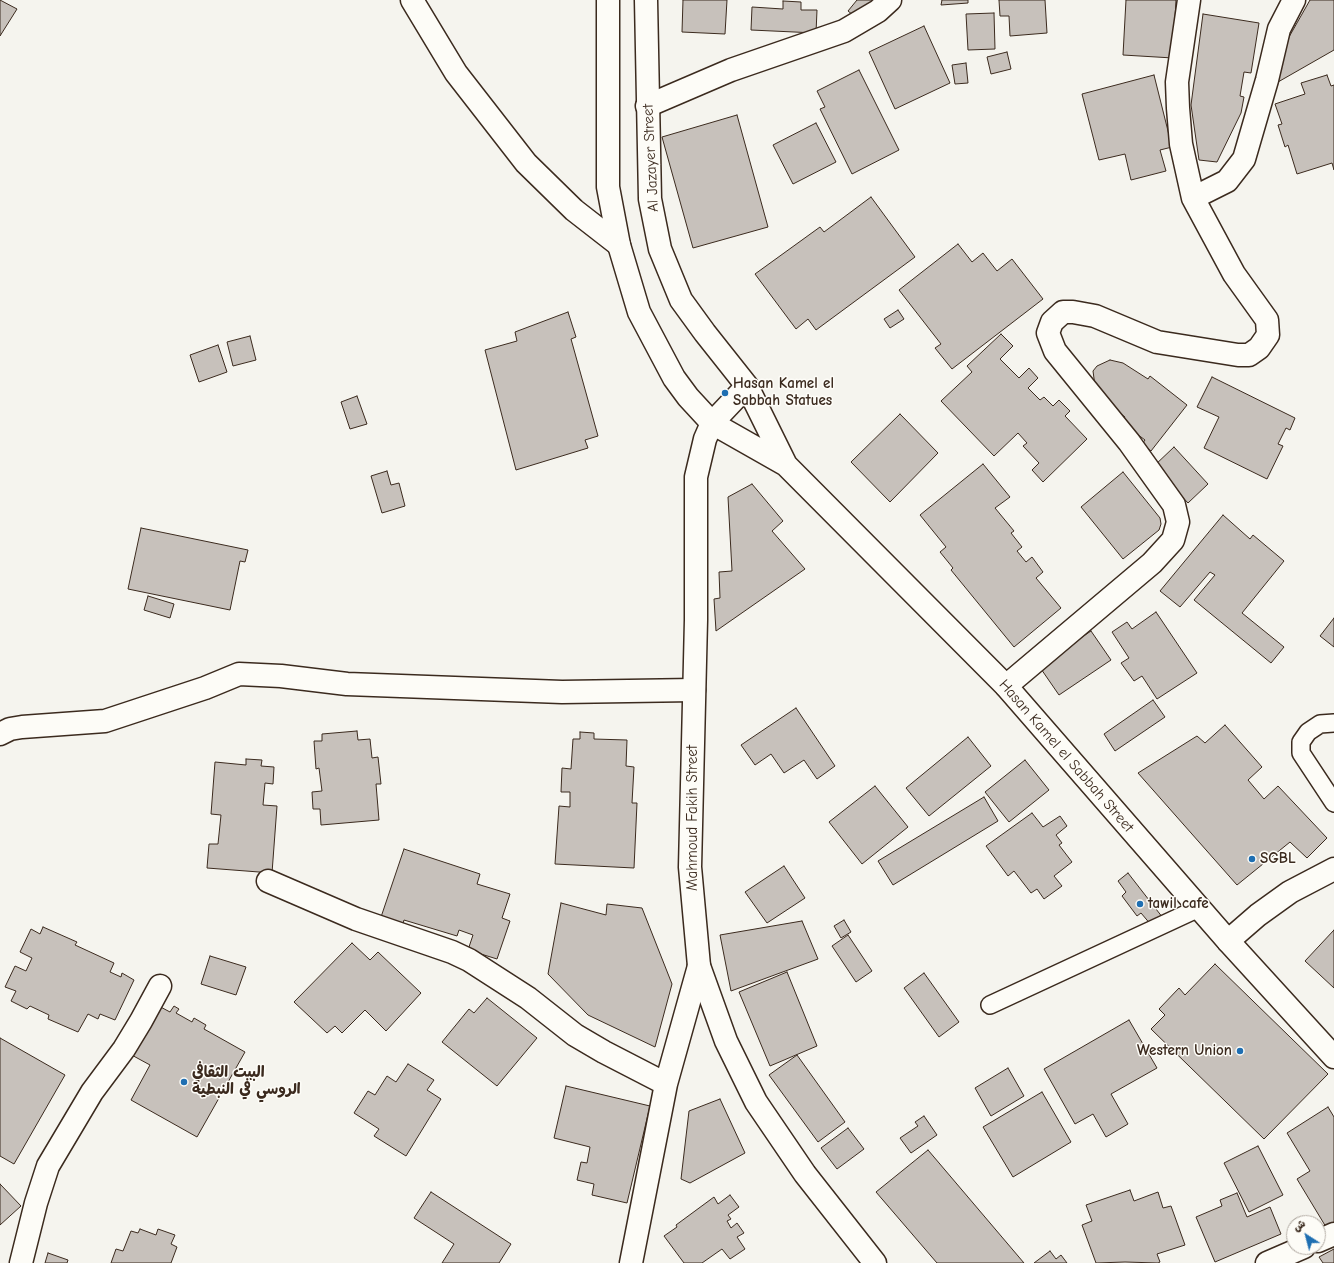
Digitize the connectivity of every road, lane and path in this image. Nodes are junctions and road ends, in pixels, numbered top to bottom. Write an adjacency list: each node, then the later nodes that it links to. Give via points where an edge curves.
1 (412, 0): 9 (street, via 456,73 526,162 574,210)
2 (608, 0): 9 (street, via 608,187)
3 (646, 0): 7 (street, Al Jazayer Street)
4 (890, 0): 7 (street, via 878,11 844,31 731,70)
5 (1189, 0): 8 (street, via 1177,82 1181,144)
6 (1294, 0): 8 (street, via 1279,29 1244,159 1227,181)
7 (647, 106): 10 (street, Al Jazayer Street, via 650,199 660,249 681,300)
8 (1193, 198): 13 (street, via 1234,274 1267,320 1268,335 1259,348 1249,355 1238,355 1157,342 1095,316 1073,312 1063,312 1052,322 1048,332 1055,351 1133,448 1174,505 1178,522 1173,540 1152,563)
9 (619, 245): 11 (street, via 639,312 664,362 688,397)
10 (747, 386): 11 (street, Mahmoud Fakih Street); 12 (street, Al Jazayer Street)
11 (712, 423): 12 (street); 14 (street, Mahmoud Fakih Street, via 705,439 696,477)
12 (786, 465): 13 (street, Hasan Kamel el Sabbah Street)
13 (1006, 686): 20 (street, Hasan Kamel el Sabbah Street)
14 (694, 690): 16 (street, via 562,692 347,684 239,674 206,688 105,721 22,727); 22 (street, Mahmoud Fakih Street, via 690,867)
15 (1334, 723): 17 (lane, via 1320,724 1308,732 1301,742 1301,753)
16 (0, 734)
17 (1334, 803)
18 (1334, 869): 21 (street, via 1290,892)
19 (268, 881): 26 (street, via 356,919 469,960 522,994 575,1035)
20 (1199, 908): 21 (street, Hasan Kamel el Sabbah Street); 24 (lane)
21 (1228, 941): 25 (street, Hasan Kamel el Sabbah Street)
22 (699, 966): 26 (street); 30 (street, Mahmoud Fakih Street, via 726,1041 756,1102 804,1174)
23 (160, 986): 28 (street, via 124,1049 92,1092 48,1166)
24 (990, 1005)
25 (1334, 1057)
26 (666, 1084): 29 (street)
27 (1286, 1255): 31 (street)
28 (21, 1263)
29 (631, 1263)
30 (875, 1263)
31 (1267, 1263)

